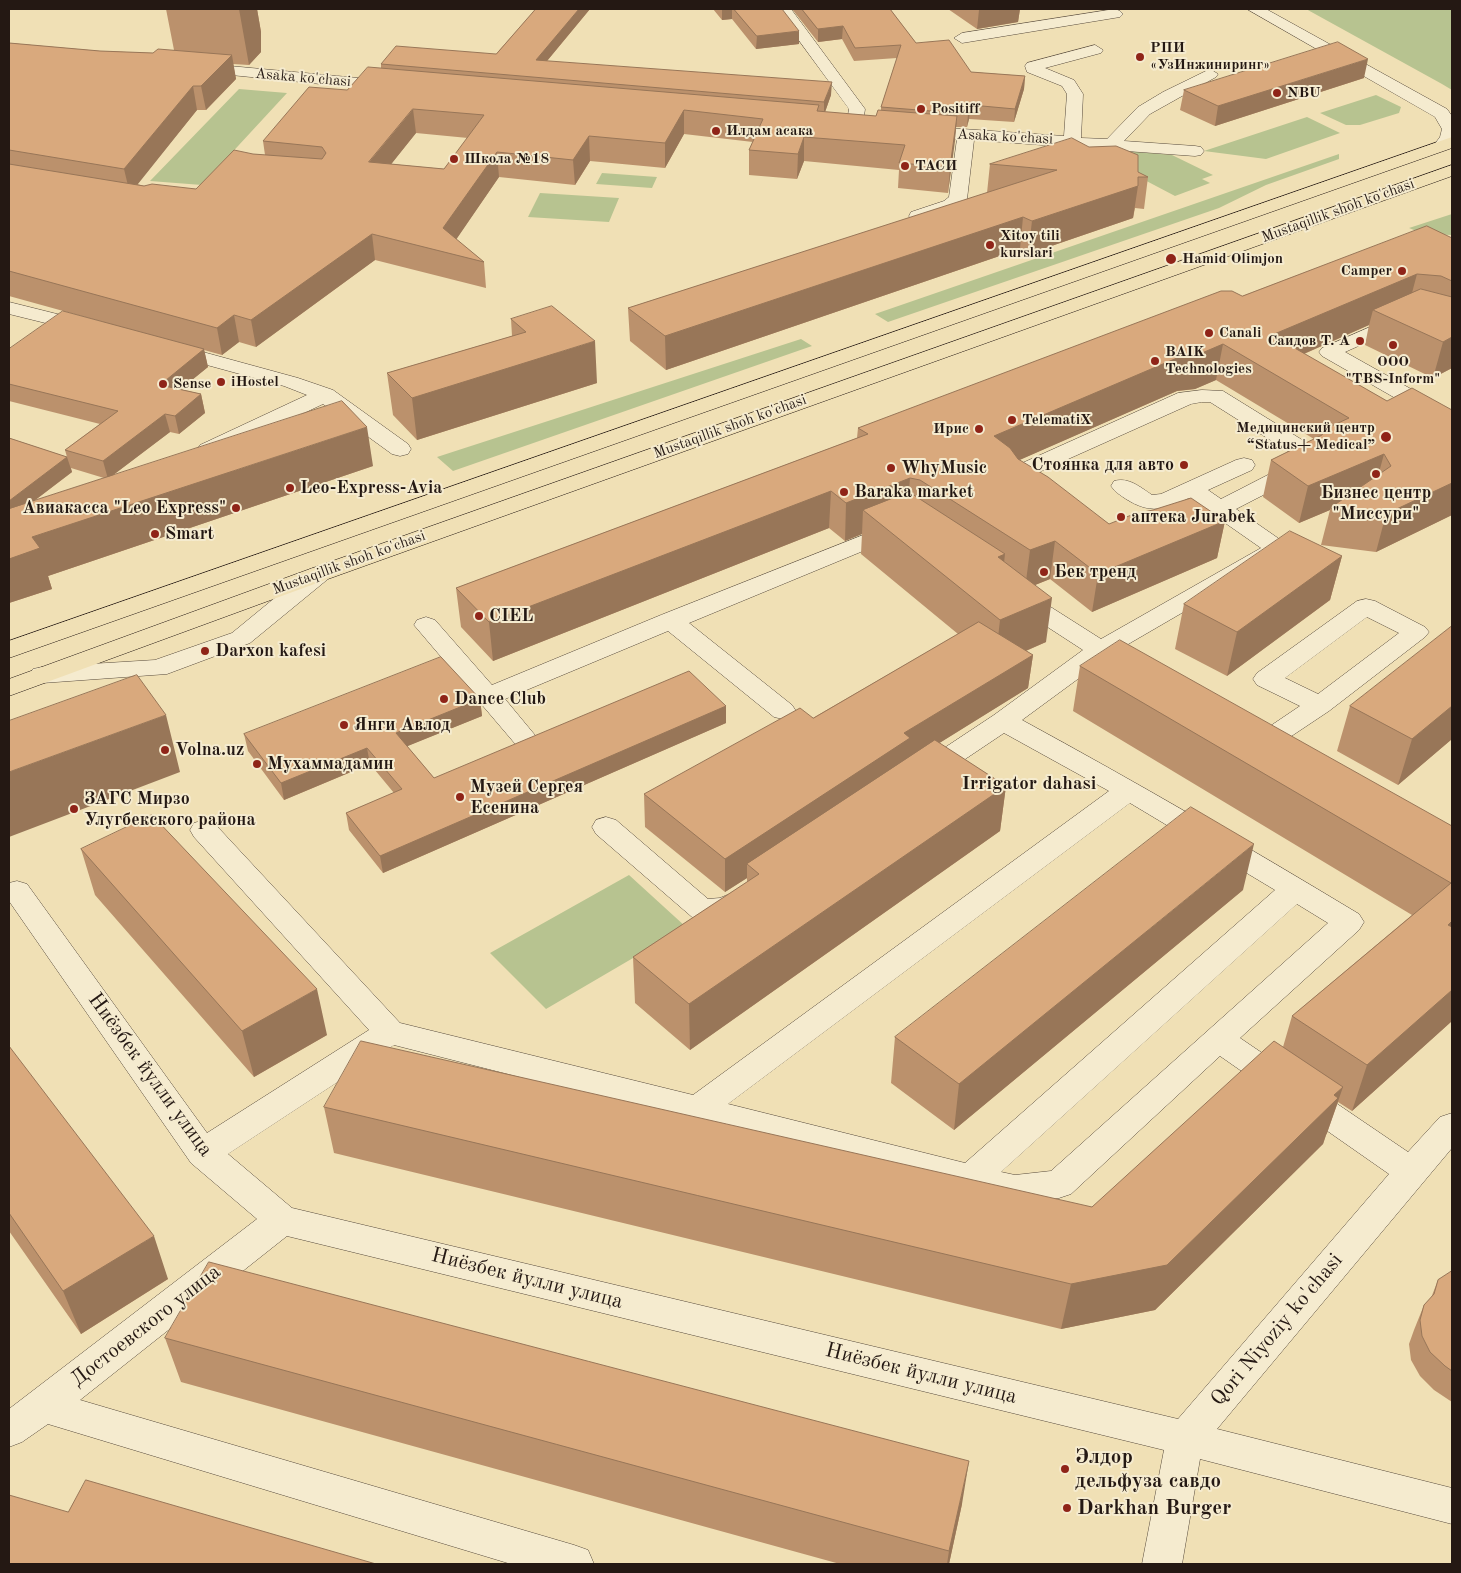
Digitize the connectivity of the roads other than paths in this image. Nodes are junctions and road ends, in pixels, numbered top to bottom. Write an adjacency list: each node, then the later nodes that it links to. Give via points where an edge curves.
1 (783, 9): 14 (street, via 857,110)
2 (1255, 9): 20 (street, via 1441,114 1452,133)
3 (1018, 13): 5 (street)
4 (1115, 14): 5 (street)
5 (1038, 25): 6 (street)
6 (962, 38)
7 (1095, 50): 18 (street, via 1033,66 1033,70 1068,83 1075,94)
8 (178, 66): 10 (street, Asaka ko'chasi)
9 (1210, 74): 19 (street, via 1146,107 1123,128)
10 (327, 80): 11 (street, Asaka ko'chasi); 12 (street)
11 (405, 87)
12 (311, 97)
13 (829, 122): 14 (street)
14 (849, 124): 15 (street)
15 (868, 126)
16 (907, 130): 17 (street, Asaka ko'chasi)
17 (966, 135): 18 (street, Asaka ko'chasi); 23 (street, via 956,202)
18 (1072, 141): 19 (street, Asaka ko'chasi)
19 (1112, 144): 21 (street, Asaka ko'chasi)
20 (1447, 144): 45 (main road, Mustaqillik shoh ko'chasi)
21 (1195, 151)
22 (1452, 170): 41 (main road, Mustaqillik shoh ko'chasi)
23 (905, 220)
24 (9, 308): 25 (street)
25 (64, 320): 27 (street); 28 (street)
26 (1452, 328): 31 (street, via 1424,317 1409,316 1329,352)
27 (111, 333)
28 (40, 337)
29 (149, 343): 30 (street, via 291,382)
30 (324, 395): 32 (street); 35 (street)
31 (1452, 420)
32 (361, 421): 33 (street); 34 (street)
33 (334, 431)
34 (400, 449)
35 (192, 457)
36 (1244, 466): 38 (street)
37 (1122, 486): 38 (street, via 1148,503 1167,500)
38 (1191, 489): 39 (street)
39 (1218, 508): 39 (street, via 1131,544 1111,544 1023,490 1017,482 1017,474 1186,398 1215,396 1304,450 1307,458 1304,466); 46 (street, via 1277,548)
40 (913, 526): 43 (street)
41 (319, 574): 48 (main road, Mustaqillik shoh ko'chasi); 48 (street, via 241,638 158,668)
42 (1000, 584): 46 (street)
43 (670, 620): 50 (street); 52 (street)
44 (426, 624): 50 (street)
45 (9, 650)
46 (1099, 651): 47 (street); 53 (street)
47 (1134, 670)
48 (42, 676): 49 (main road, Mustaqillik shoh ko'chasi)
49 (9, 688)
50 (488, 696): 54 (street)
51 (1320, 705): 51 (street, via 1266,679 1366,606 1416,632); 55 (street, via 1254,738)
52 (784, 711)
53 (1003, 720): 56 (street); 57 (street)
54 (526, 740)
55 (1288, 758)
56 (906, 787)
57 (1129, 790): 61 (street); 65 (street)
58 (606, 827): 60 (street, via 702,910 727,908)
59 (204, 830): 63 (street)
60 (760, 886)
61 (1295, 889): 64 (street, via 1349,922); 69 (street)
62 (17, 891): 67 (street, Ниёзбек йулли улица)
63 (390, 1032): 65 (street); 67 (street)
64 (1218, 1039): 68 (street); 69 (street, via 1058,1184 1015,1189)
65 (698, 1109): 69 (street)
66 (1452, 1126): 68 (street, Qori Niyoziy ko'chasi)
67 (203, 1153): 70 (street, Ниёзбек йулли улица)
68 (1411, 1172): 73 (street, Qori Niyoziy ko'chasi)
69 (970, 1179)
70 (282, 1220): 71 (street, Достоевского улица); 73 (street, Ниёзбек йулли улица)
71 (44, 1406): 72 (street, Достоевского улица); 75 (street)
72 (9, 1430)
73 (1185, 1438): 74 (street, Ниёзбек йулли улица); 76 (street)
74 (1452, 1506)
75 (574, 1564)
76 (1162, 1564)

